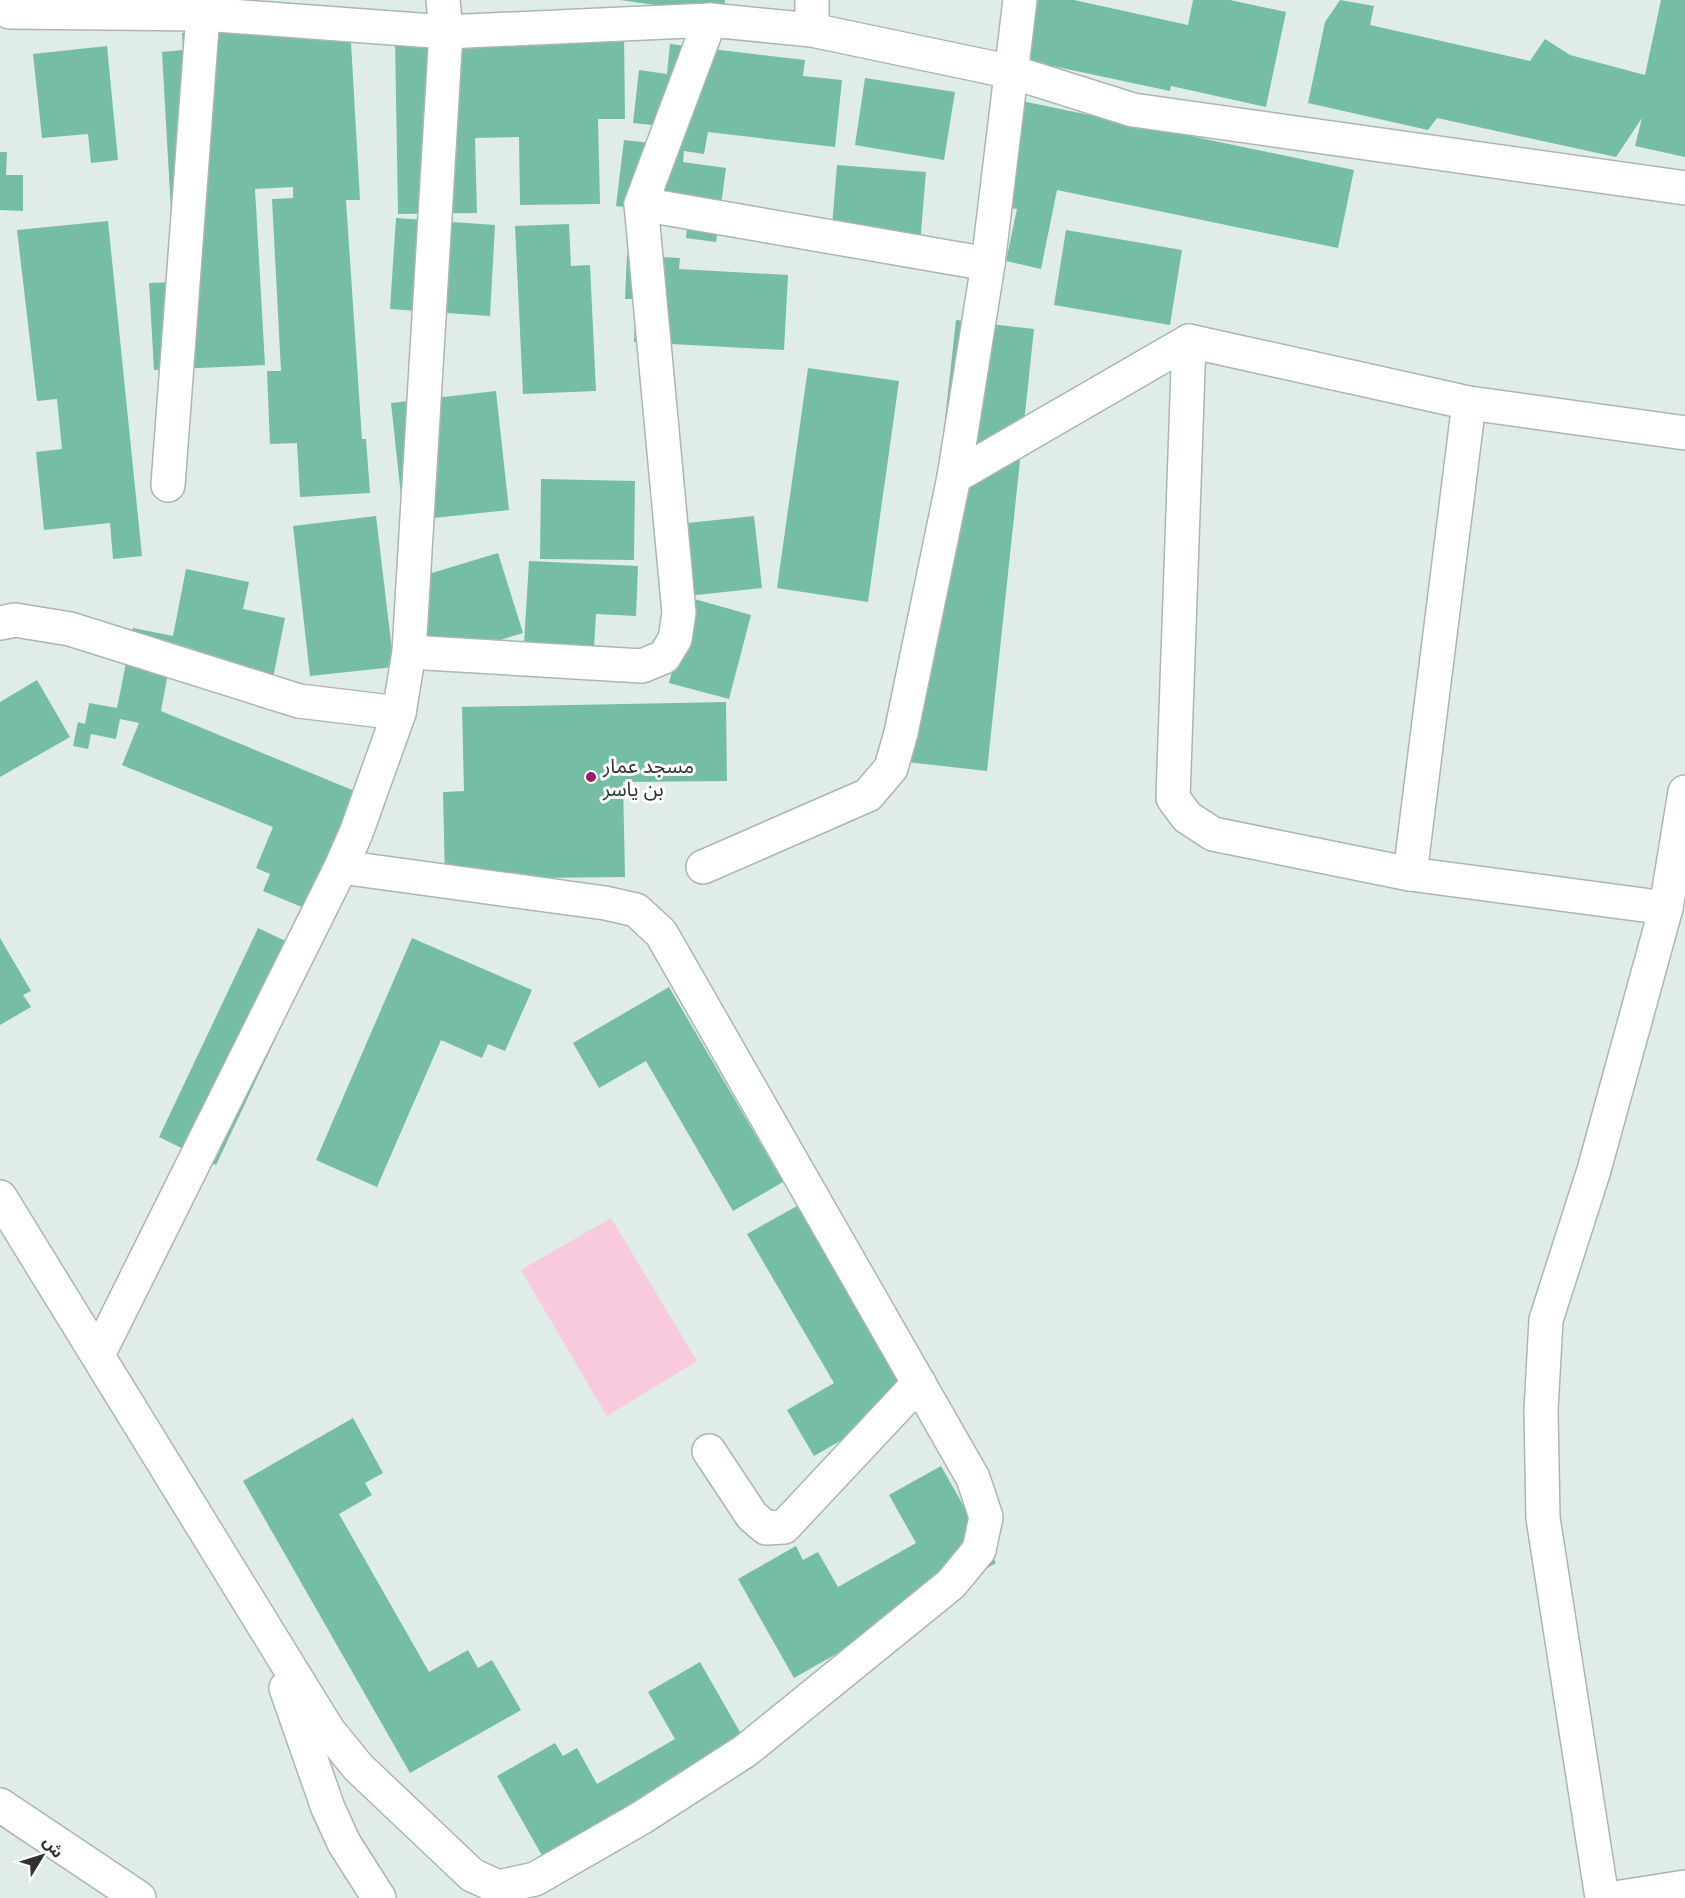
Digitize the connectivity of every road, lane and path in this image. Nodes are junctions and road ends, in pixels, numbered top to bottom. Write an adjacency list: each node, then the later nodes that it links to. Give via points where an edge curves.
1 (443, 0): 7 (street)
2 (1020, 0): 8 (street)
3 (10, 12): 4 (street)
4 (203, 14): 7 (street); 16 (street)
5 (812, 15): 6 (street); 8 (street)
6 (710, 20): 7 (street); 10 (street)
7 (446, 32): 18 (street)
8 (1012, 72): 9 (street, via 1133,110); 11 (street)
9 (1685, 188)
10 (641, 204): 11 (street); 18 (street, via 679,613 675,639 664,657 642,666)
11 (988, 264): 15 (street)
12 (1190, 341): 13 (street); 15 (street); 23 (street, via 1173,798 1187,818 1213,834)
13 (1468, 403): 14 (street); 23 (street)
14 (1685, 433)
15 (954, 477): 22 (street, via 891,768 868,795)
16 (168, 485)
17 (0, 623): 19 (street, via 15,620 70,629 299,701)
18 (409, 652): 19 (street)
19 (399, 713): 21 (street)
20 (1685, 792): 24 (street)
21 (341, 867): 26 (street); 27 (street, via 636,910 661,933)
22 (703, 867)
23 (1410, 873): 24 (street)
24 (1666, 908): 34 (street, via 1594,1170 1546,1320 1540,1410 1544,1518)
25 (0, 1197): 26 (street)
26 (98, 1355): 29 (street)
27 (919, 1383): 28 (street, via 784,1527 766,1527 752,1516); 29 (street, via 972,1478 986,1517 979,1550 951,1584 745,1751 641,1818 535,1879 498,1887 472,1875 358,1767 328,1730)
28 (709, 1450)
29 (264, 1627): 33 (street, via 328,1808 344,1843)
30 (0, 1805): 32 (street)
31 (1685, 1887): 35 (street)
32 (139, 1898)
33 (379, 1898)
34 (1602, 1898)
35 (1615, 1898)

